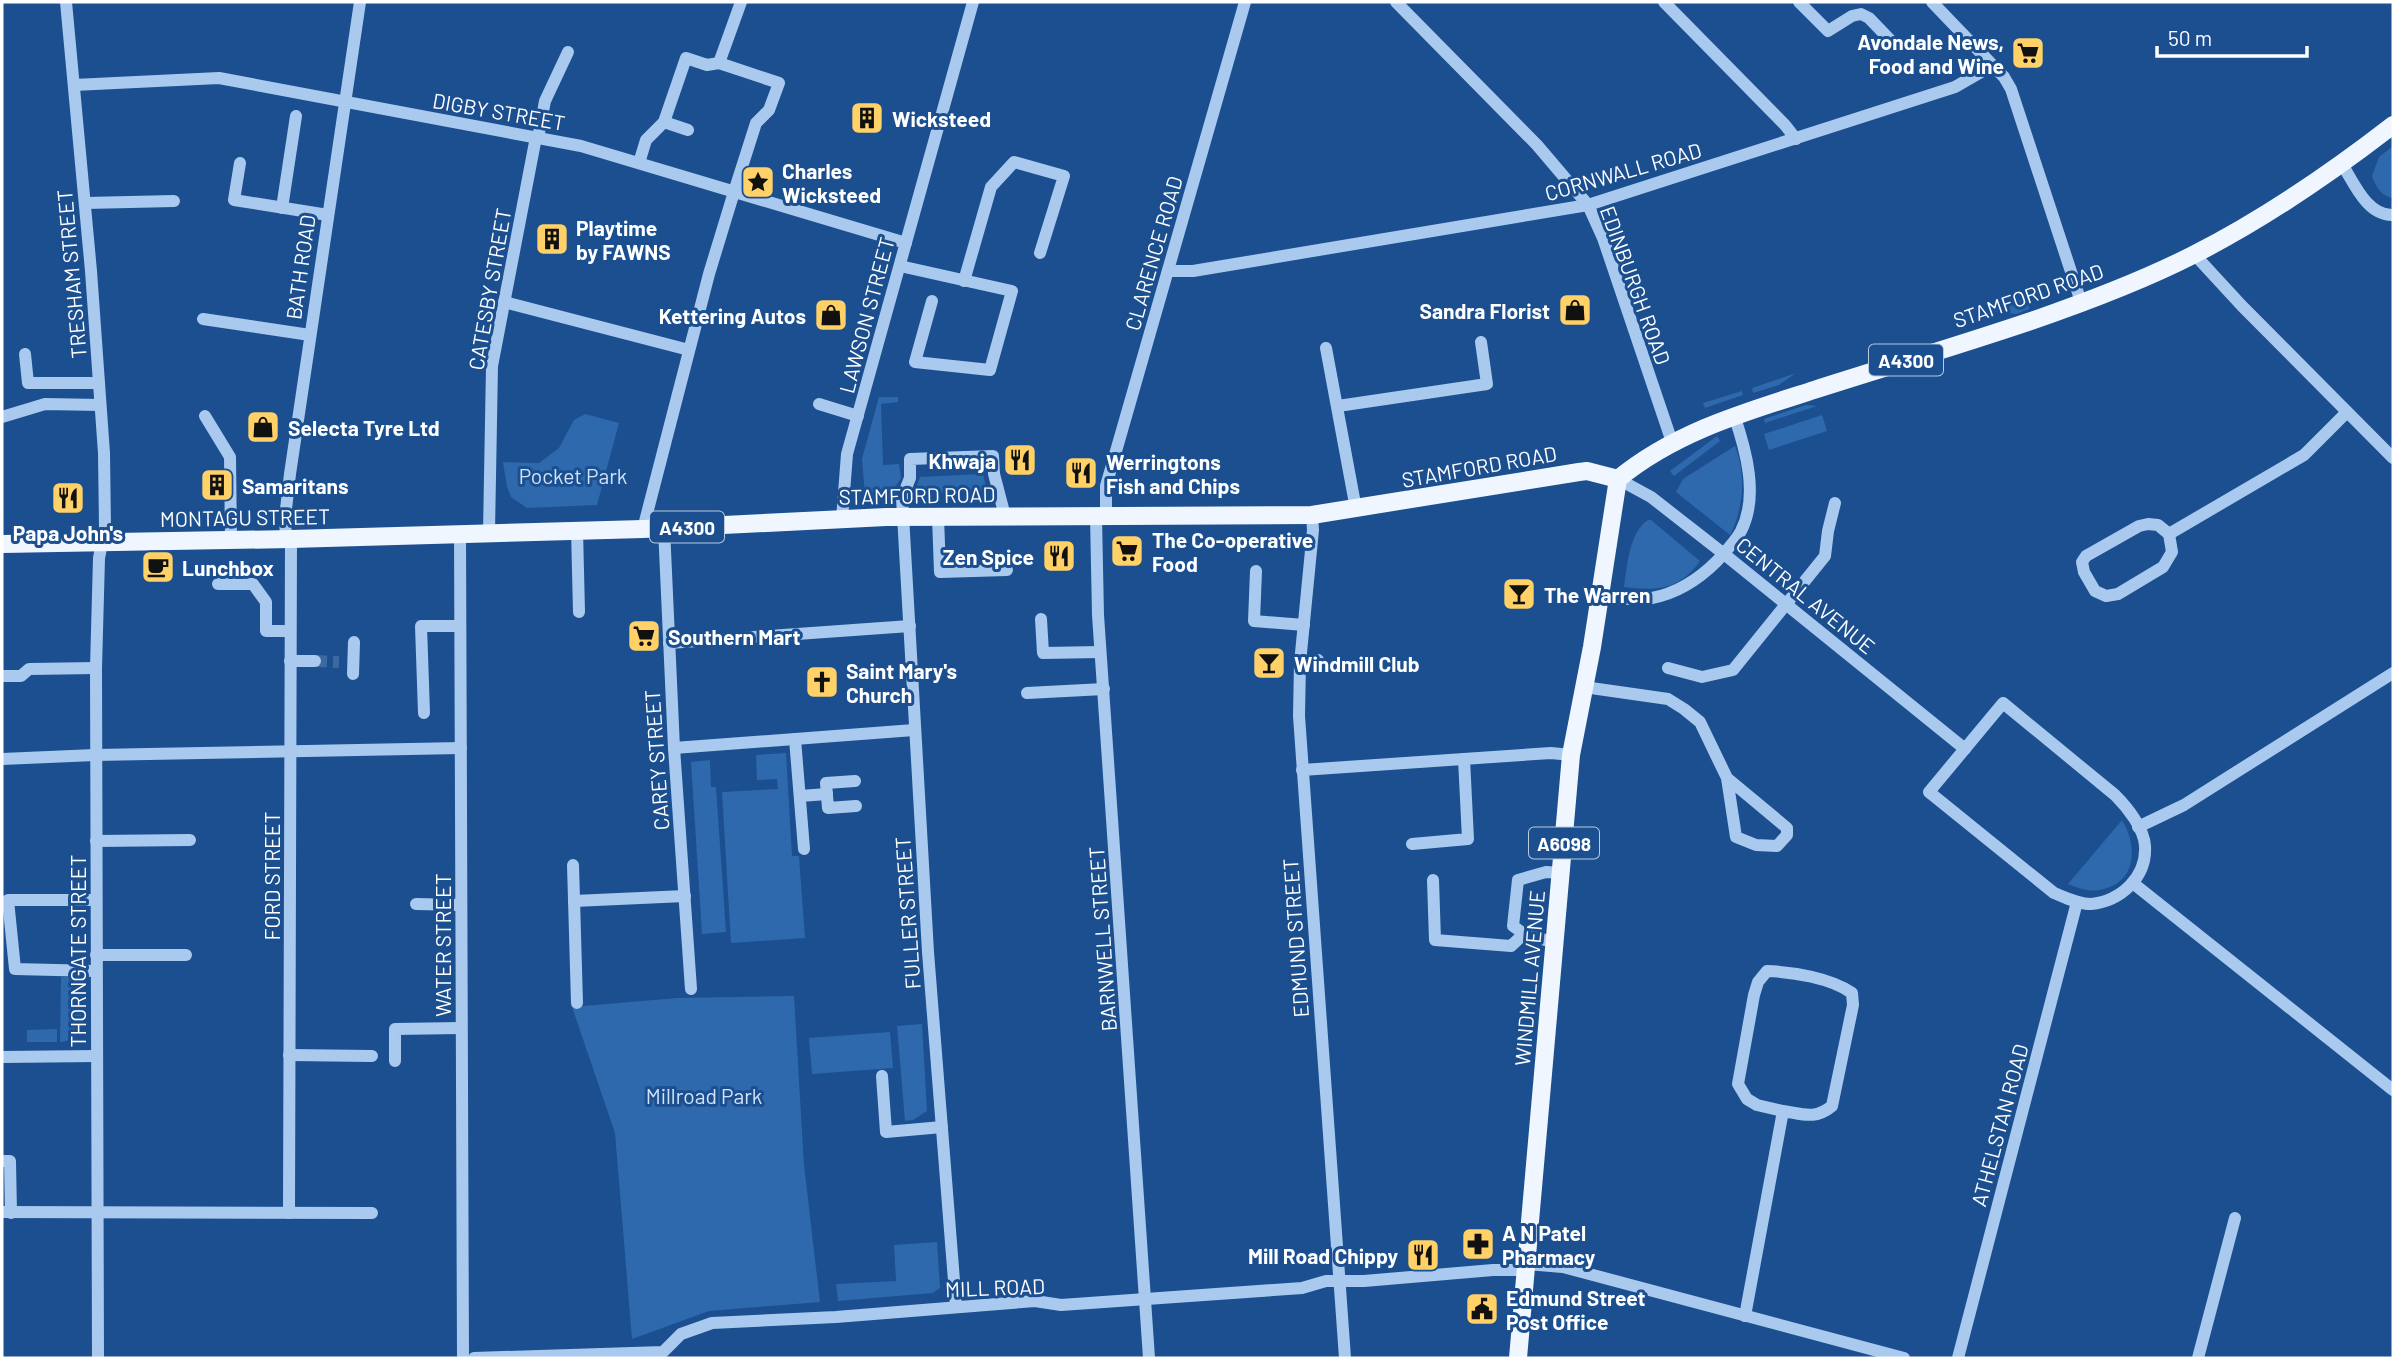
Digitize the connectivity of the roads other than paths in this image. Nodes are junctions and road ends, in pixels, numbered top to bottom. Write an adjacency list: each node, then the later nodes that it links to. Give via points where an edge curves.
1 (66, 2): 14 (street, TRESHAM STREET)
2 (360, 2): 15 (street, BATH ROAD)
3 (741, 2): 12 (street)
4 (973, 2): 32 (street, LAWSON STREET)
5 (1245, 2): 36 (street, CLARENCE ROAD)
6 (1396, 2): 28 (street, EDINBURGH ROAD, via 1537,145)
7 (1664, 2): 21 (street)
8 (1799, 2): 10 (street, via 1829,32 1861,14)
9 (1932, 2): 13 (street)
10 (1894, 44)
11 (568, 52): 20 (street, CATESBY STREET, via 545,101)
12 (719, 62): 17 (street, via 707,65 686,58); 25 (street, via 779,83 769,110 756,123)
13 (1990, 63): 21 (street, CORNWALL ROAD, via 1955,87); 40 (street, via 2011,89)
14 (74, 85): 15 (street, DIGBY STREET, via 219,78); 27 (street, TRESHAM STREET)
15 (345, 102): 20 (street, DIGBY STREET); 30 (street, BATH ROAD)
16 (296, 116): 29 (street)
17 (664, 122): 19 (street); 23 (street, via 646,140)
18 (2393, 125): 24 (main road, STAMFORD ROAD / A4300)
19 (688, 130)
20 (537, 137): 23 (street, DIGBY STREET); 39 (street, CATESBY STREET)
21 (1796, 139): 28 (street, CORNWALL ROAD)
22 (240, 163): 29 (street, via 234,200)
23 (639, 163): 25 (street, DIGBY STREET)
24 (2342, 164): 31 (street, via 2375,210); 34 (main road, STAMFORD ROAD / A4300)
25 (734, 192): 32 (street, DIGBY STREET); 45 (street)
26 (174, 201): 27 (street)
27 (85, 203): 47 (street, TRESHAM STREET)
28 (1588, 205): 36 (street, CORNWALL ROAD, via 1193,271); 56 (street, EDINBURGH ROAD, via 1604,238)
29 (282, 208): 30 (street)
30 (328, 215): 42 (street, BATH ROAD)
31 (2393, 215)
32 (906, 243): 35 (street, LAWSON STREET)
33 (1040, 253): 37 (street, via 1064,176 1014,162 991,187)
34 (2194, 254): 40 (main road, STAMFORD ROAD / A4300); 51 (street)
35 (900, 266): 37 (street); 54 (street, LAWSON STREET)
36 (1168, 271): 65 (street, CLARENCE ROAD)
37 (964, 281): 38 (street, via 1012,291 990,370 915,362)
38 (932, 301)
39 (505, 302): 45 (street); 70 (street, CATESBY STREET, via 492,366)
40 (2081, 302): 52 (main road, STAMFORD ROAD / A4300)
41 (203, 319): 42 (street)
42 (310, 335): 73 (street, BATH ROAD, via 287,498)
43 (1482, 342): 50 (street, via 1487,384)
44 (1326, 348): 50 (street)
45 (689, 350): 68 (street)
46 (25, 354): 47 (street, via 28,383)
47 (99, 383): 49 (street, TRESHAM STREET)
48 (819, 404): 54 (street)
49 (100, 405): 55 (street, via 45,404); 75 (street, TRESHAM STREET, via 105,520)
50 (1338, 406): 60 (street)
51 (2347, 412): 57 (street); 72 (street, via 2304,455)
52 (1734, 415): 56 (main road, STAMFORD ROAD / A4300); 77 (street, via 1745,452 1748,500 1741,530)
53 (205, 416): 74 (street, via 230,457)
54 (858, 416): 66 (street, LAWSON STREET, via 847,454)
55 (2, 417)
56 (1672, 442): 58 (main road, STAMFORD ROAD / A4300)
57 (2393, 458)
58 (1618, 479): 60 (main road, STAMFORD ROAD / A4300, via 1587,471); 77 (street, CENTRAL AVENUE, via 1651,497); 81 (main road, WINDMILL AVENUE / A6098)
59 (1835, 503): 82 (street, via 1825,556)
60 (1356, 509): 61 (main road, STAMFORD ROAD / A4300)
61 (1312, 515): 65 (main road, STAMFORD ROAD / A4300); 85 (street, EDMUND STREET)
62 (1005, 516): 63 (street, FULLER STREET, via 993,456 910,459); 64 (main road, STAMFORD ROAD / A4300); 65 (main road, STAMFORD ROAD / A4300)
63 (902, 517): 64 (main road, STAMFORD ROAD / A4300); 66 (main road, STAMFORD ROAD / A4300); 87 (street, FULLER STREET)
64 (938, 517): 78 (street, via 940,572)
65 (1101, 517): 91 (street, BARNWELL STREET)
66 (842, 519): 67 (main road, STAMFORD ROAD / A4300)
67 (664, 528): 68 (main road, STAMFORD ROAD / A4300); 90 (street, CAREY STREET)
68 (643, 529): 69 (main road, STAMFORD ROAD / A4300)
69 (577, 530): 70 (main road, STAMFORD ROAD / A4300); 83 (street)
70 (489, 532): 71 (main road, MONTAGU STREET / A4300)
71 (460, 533): 73 (main road, MONTAGU STREET / A4300); 86 (street, WATER STREET)
72 (2169, 534): 72 (street, via 2172,552 2163,567 2118,594 2106,596 2095,591 2082,562 2092,550 2148,523)
73 (289, 539): 74 (main road, MONTAGU STREET / A4300); 88 (street, FORD STREET)
74 (231, 540): 75 (main road, MONTAGU STREET / A4300)
75 (101, 543): 76 (main road, MONTAGU STREET / A4300); 97 (street, THORNGATE STREET)
76 (2, 544)
77 (1724, 554): 81 (street, via 1700,577 1667,594 1639,599); 82 (street, CENTRAL AVENUE)
78 (1007, 570)
79 (1256, 571): 85 (street, via 1254,621)
80 (218, 584): 88 (street, via 253,584 266,602 267,631)
81 (1598, 597): 101 (main road, WINDMILL AVENUE / A6098)
82 (1787, 604): 98 (street, via 1733,670 1702,677); 109 (street, CENTRAL AVENUE)
83 (579, 612)
84 (1041, 619): 91 (street, via 1043,653)
85 (1304, 625): 96 (street, EDMUND STREET)
86 (460, 626): 104 (street, via 421,626); 107 (street, WATER STREET)
87 (910, 626): 90 (street); 105 (street, FULLER STREET)
88 (289, 631): 93 (street, FORD STREET)
89 (354, 642): 95 (street, via 354,668)
90 (669, 643): 108 (street, CAREY STREET)
91 (1100, 652): 102 (street, BARNWELL STREET)
92 (1318, 660): 96 (street)
93 (289, 661): 94 (street); 110 (street, FORD STREET)
94 (314, 661)
95 (339, 662)
96 (1300, 663): 115 (street, EDMUND STREET)
97 (96, 668): 100 (street, via 29,669 20,676); 111 (street, THORNGATE STREET)
98 (1668, 668)
99 (2393, 673): 121 (street, via 2184,805)
100 (2, 676)
101 (1584, 687): 112 (main road, WINDMILL AVENUE / A6098); 116 (street, via 1668,699 1684,709 1700,722)
102 (1104, 689): 103 (street); 162 (street, BARNWELL STREET)
103 (1027, 692)
104 (424, 713)
105 (914, 730): 106 (street); 153 (street, FULLER STREET)
106 (795, 739): 108 (street); 119 (street)
107 (461, 748): 110 (street); 136 (street, WATER STREET)
108 (674, 748): 130 (street, CAREY STREET)
109 (1965, 749): 121 (street, via 2003,703 2115,795); 134 (street, via 1929,792 2054,893)
110 (290, 752): 111 (street); 145 (street, FORD STREET)
111 (95, 755): 113 (street); 122 (street, THORNGATE STREET)
112 (1571, 755): 114 (street); 127 (main road, WINDMILL AVENUE / A6098)
113 (2, 759)
114 (1464, 759): 115 (street); 124 (street, via 1468,839)
115 (1302, 770): 161 (street, EDMUND STREET)
116 (1727, 778): 116 (street, via 1787,828 1777,846 1756,845 1736,837)
117 (855, 781): 118 (street, via 826,783)
118 (827, 794): 119 (street); 120 (street, via 828,808)
119 (800, 796): 125 (street)
120 (856, 806)
121 (2138, 827): 129 (street, via 2146,845)
122 (96, 841): 123 (street); 132 (street, THORNGATE STREET)
123 (190, 841)
124 (1412, 844)
125 (804, 849)
126 (573, 865): 133 (street)
127 (1562, 873): 137 (street, via 1546,872 1518,880 1513,926); 138 (main road, WINDMILL AVENUE / A6098)
128 (1433, 880): 137 (street, via 1435,940 1511,946)
129 (2134, 884): 134 (street, via 2113,899); 151 (street)
130 (685, 896): 133 (street); 142 (street, CAREY STREET)
131 (5, 899): 132 (street); 141 (street, via 15,969)
132 (96, 900): 139 (street, THORNGATE STREET)
133 (574, 901): 143 (street)
134 (2077, 902): 174 (street, ATHELSTAN ROAD)
135 (416, 904): 136 (street)
136 (461, 905): 144 (street, WATER STREET)
137 (1524, 934): 138 (street)
138 (1556, 943): 160 (main road, WINDMILL AVENUE / A6098)
139 (96, 955): 140 (street); 141 (street, THORNGATE STREET)
140 (186, 955)
141 (96, 971): 147 (street, THORNGATE STREET)
142 (691, 989)
143 (578, 1003)
144 (461, 1028): 149 (street, via 395,1029); 168 (street, WATER STREET)
145 (289, 1055): 148 (street); 157 (street, FORD STREET)
146 (2, 1056): 147 (street)
147 (97, 1056): 156 (street, THORNGATE STREET)
148 (372, 1056)
149 (395, 1061)
150 (882, 1076): 153 (street, via 886,1132)
151 (2393, 1090)
152 (1783, 1111): 152 (street, via 1811,1116 1832,1106 1852,993 1827,981 1767,971 1754,995 1738,1084 1746,1099); 164 (street)
153 (942, 1127): 163 (street, FULLER STREET)
154 (2, 1161): 155 (street, via 10,1161)
155 (7, 1212): 156 (street)
156 (96, 1212): 157 (street); 167 (street, THORNGATE STREET)
157 (289, 1213): 158 (street)
158 (372, 1213)
159 (2235, 1218): 175 (street)
160 (1526, 1267): 161 (street, MILL ROAD); 164 (street, MILL ROAD, via 1563,1267); 172 (main road, WINDMILL AVENUE / A6098)
161 (1340, 1280): 162 (street, MILL ROAD, via 1302,1288); 171 (street, EDMUND STREET)
162 (1146, 1299): 163 (street, MILL ROAD); 170 (street, BARNWELL STREET)
163 (956, 1306): 165 (street, MILL ROAD, via 712,1323 681,1334)
164 (1745, 1316): 173 (street, MILL ROAD)
165 (663, 1355): 166 (street, MILL ROAD)
166 (553, 1357): 169 (street, MILL ROAD)
167 (98, 1358)
168 (463, 1358)
169 (474, 1358)
170 (1149, 1358)
171 (1345, 1358)
172 (1518, 1358)
173 (1904, 1358)
174 (1958, 1358)
175 (2198, 1358)

